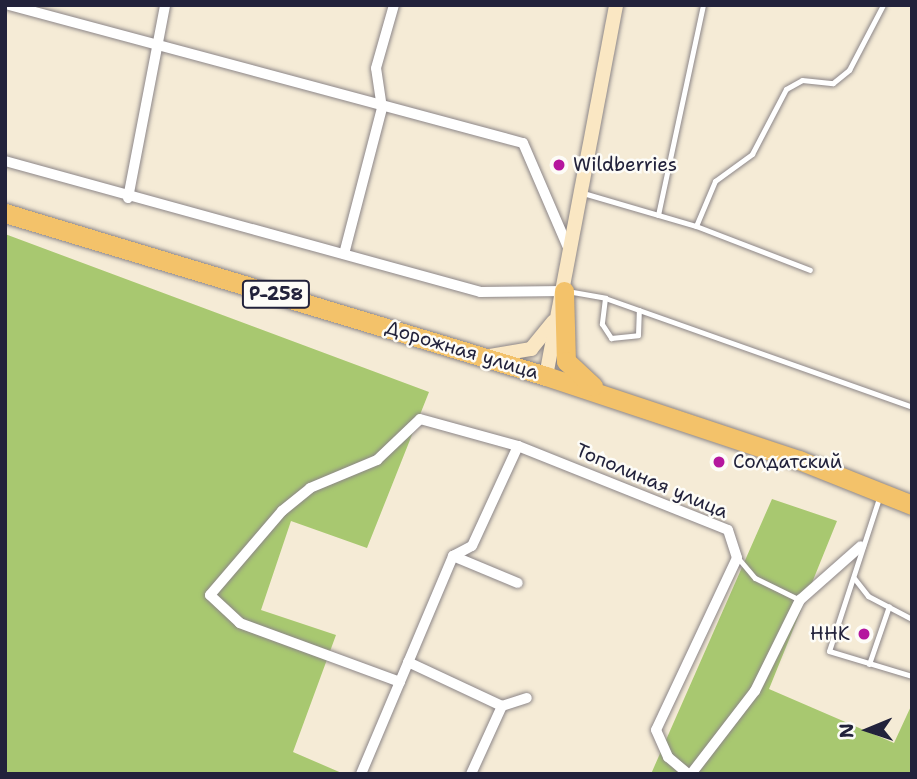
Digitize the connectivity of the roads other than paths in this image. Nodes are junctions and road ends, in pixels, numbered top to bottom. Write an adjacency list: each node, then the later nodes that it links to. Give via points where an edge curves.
1 (9, 5): 8 (street)
2 (56, 5): 8 (lane)
3 (165, 5): 9 (street)
4 (394, 5): 10 (street, via 376,68)
5 (616, 5): 12 (street)
6 (703, 5): 14 (lane)
7 (883, 5): 16 (lane, via 849,70 833,83 802,80 786,89 752,154 715,181)
8 (53, 17): 9 (street)
9 (162, 46): 10 (street); 13 (street)
10 (382, 108): 17 (street, via 523,143); 18 (street)
11 (5, 161): 13 (street)
12 (580, 192): 14 (lane); 17 (street)
13 (128, 198): 18 (street)
14 (658, 215): 16 (lane)
15 (8, 216): 23 (highway, Дорожная улица / Р-258)
16 (696, 226): 19 (lane)
17 (569, 250): 20 (street)
18 (344, 254): 20 (street, via 480,292)
19 (810, 270)
20 (564, 291): 21 (lane); 23 (street, via 552,324 531,349); 24 (street); 25 (highway, via 566,360)
21 (604, 298): 22 (lane); 22 (lane, via 602,324 611,338 638,335)
22 (639, 310): 26 (lane)
23 (480, 356): 24 (highway, Дорожная улица / Р-258)
24 (546, 376): 25 (highway, Дорожная улица / Р-258)
25 (608, 396): 28 (highway, Дорожная улица / Р-258)
26 (912, 407)
27 (518, 446): 31 (street, via 472,546); 32 (street, Тополиная улица, via 716,523 728,530); 41 (street, Тополиная улица, via 419,419 377,460 310,488 282,511 210,595 240,623)
28 (882, 492): 29 (highway, Дорожная улица / Р-258); 30 (lane)
29 (912, 505)
30 (862, 546): 33 (lane); 35 (street)
31 (453, 556): 34 (street); 38 (street)
32 (737, 558): 35 (lane, via 755,578); 46 (street, via 656,730 668,757)
33 (854, 578): 36 (lane); 39 (lane, via 829,651)
34 (518, 583)
35 (800, 600): 46 (street, via 755,691)
36 (889, 606): 37 (lane); 39 (lane)
37 (912, 619)
38 (408, 662): 41 (street); 43 (street)
39 (869, 664): 40 (lane)
40 (912, 676)
41 (400, 682): 44 (street)
42 (527, 698): 43 (street)
43 (502, 706): 45 (street)
44 (361, 774)
45 (471, 774)
46 (690, 774)

